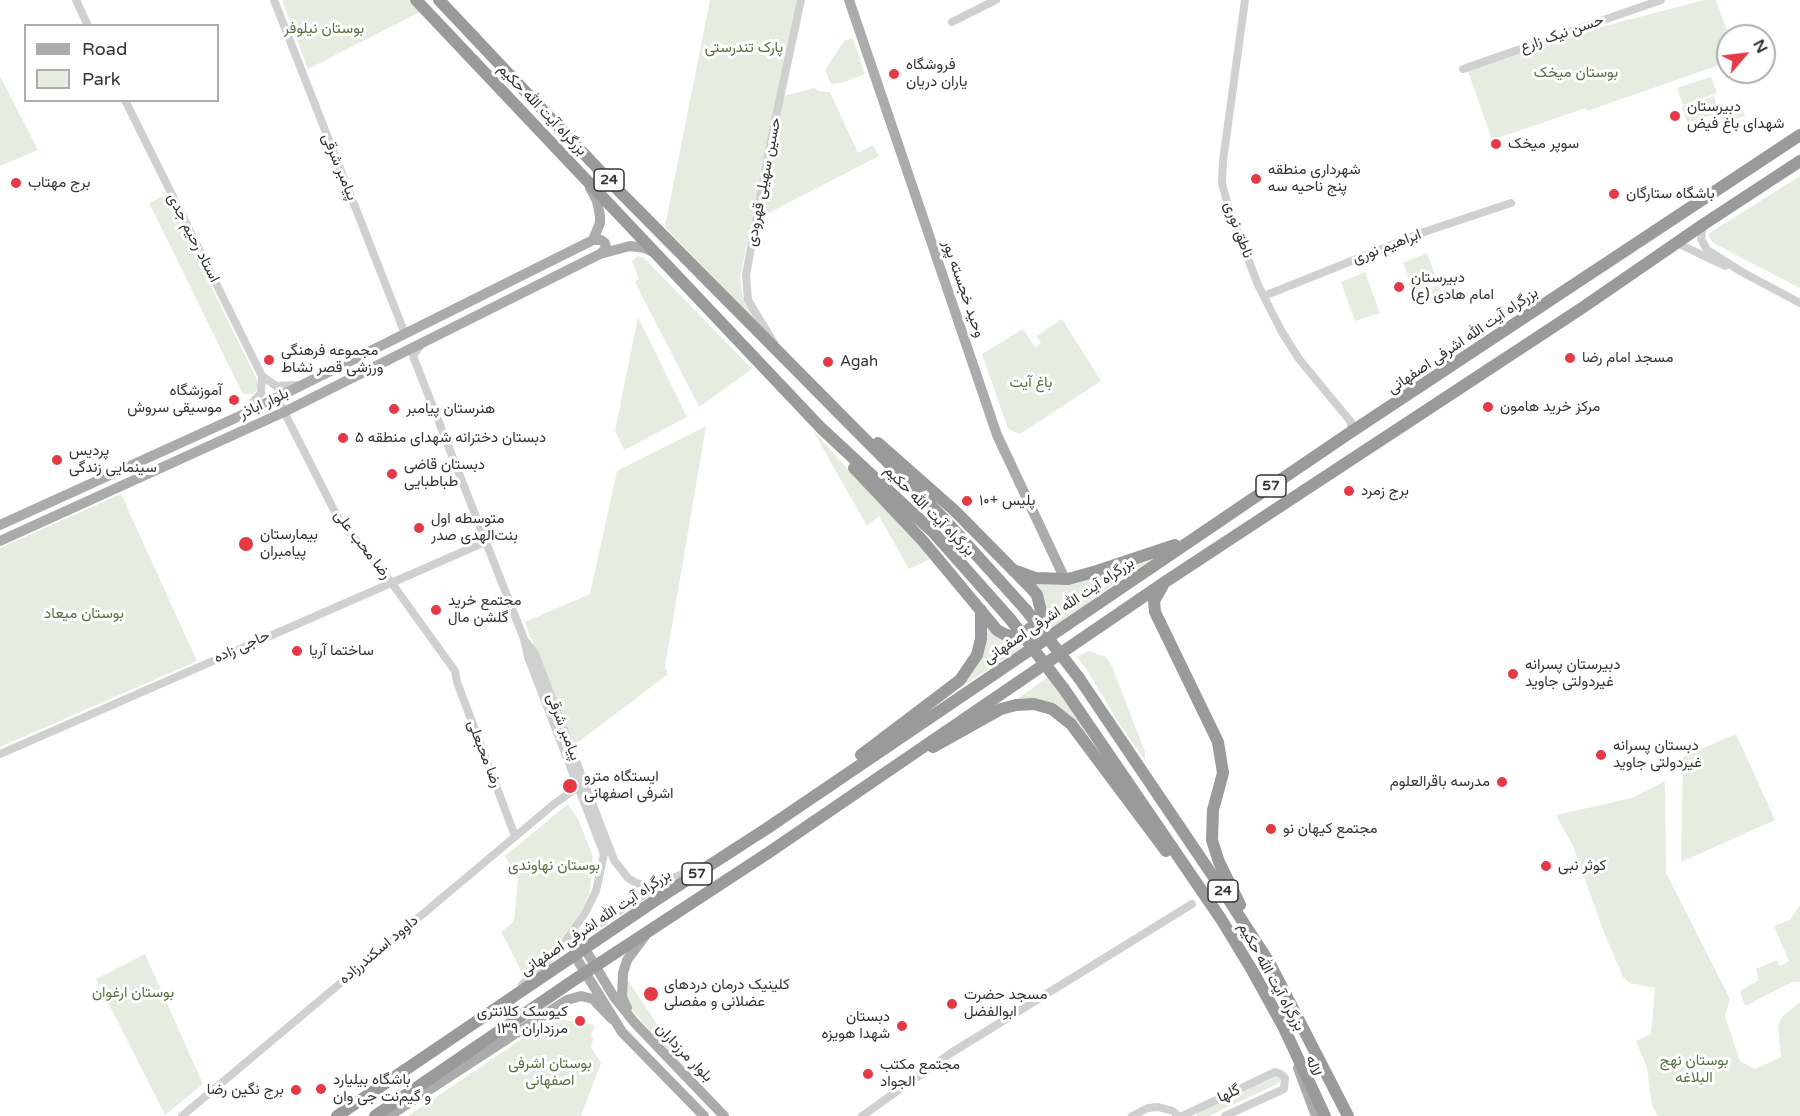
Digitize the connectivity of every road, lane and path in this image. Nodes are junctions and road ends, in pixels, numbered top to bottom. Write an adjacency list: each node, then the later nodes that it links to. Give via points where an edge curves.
1 (76, 0): 11 (street)
2 (274, 0): 28 (street, پیامبر شرقی)
3 (416, 0): 16 (highway, بزرگراه آیت الله حکیم / 24)
4 (439, 0): 32 (highway, بزرگراه آیت الله حکیم / 24, via 619,191)
5 (801, 0): 32 (street, حسین سهیلی قهرودی, via 746,275 748,300)
6 (849, 0): 46 (main road, وحید خجسته پور, via 993,424)
7 (996, 0): 10 (street)
8 (1245, 0): 24 (street, ناطق نوری, via 1222,184)
9 (1661, 0): 12 (street, حسن نیک زارع)
10 (952, 22)
11 (87, 24)
12 (1463, 69)
13 (125, 102): 33 (street, استاد رحیم جدی)
14 (1800, 135): 26 (highway, بزرگراه آیت الله اشرفی اصفهانی / 57)
15 (1800, 161): 18 (highway, 57)
16 (576, 168): 19 (main road, via 597,201 600,223); 22 (highway, بزرگراه آیت الله حکیم / 24)
17 (1511, 203): 24 (street, ابراهیم نوری, via 1424,232)
18 (1704, 224): 20 (highway, 57); 23 (street, via 1701,239 1707,250)
19 (593, 240): 21 (main road, via 605,243); 28 (main road, بلوار اباذر)
20 (1677, 243): 23 (street); 27 (highway, 57)
21 (600, 254): 22 (main road, بلوار اباذر, via 630,246); 30 (main road, بلوار اباذر)
22 (658, 255): 39 (highway, بزرگراه آیت الله حکیم / 24)
23 (1742, 272): 25 (street)
24 (1264, 296): 40 (street, ناطق نوری, via 1299,359 1351,422)
25 (1800, 303)
26 (1531, 313): 27 (highway, via 1527,328); 29 (highway, بزرگراه آیت الله اشرفی اصفهانی / 57)
27 (1544, 332): 31 (highway, 57)
28 (405, 334): 34 (main road, بلوار اباذر)
29 (1499, 335): 31 (highway, via 1514,338); 40 (highway, بزرگراه آیت الله اشرفی اصفهانی / 57)
30 (423, 342): 37 (main road, بلوار اباذر); 44 (street, پیامبر شرقی, via 413,356)
31 (1510, 354): 48 (highway, 57)
32 (783, 356): 38 (highway, بزرگراه آیت الله حکیم / 24)
33 (262, 376): 34 (street, via 279,387); 36 (street, via 261,393)
34 (304, 384): 35 (main road, بلوار اباذر)
35 (277, 398): 36 (main road, بلوار اباذر); 37 (street, رضا محب علی)
36 (245, 411): 41 (main road, بلوار اباذر)
37 (284, 412): 43 (main road, بلوار اباذر); 47 (street, رضا محب علی, via 338,518)
38 (843, 417): 45 (highway, via 939,496); 63 (highway, بزرگراه آیت الله حکیم / 24, bridge, via 945,520 1026,610 1079,678)
39 (821, 428): 49 (highway); 59 (highway, بزرگراه آیت الله حکیم / 24, bridge, via 933,532 1011,620 1064,688)
40 (1351, 432): 42 (highway, بزرگراه آیت الله اشرفی اصفهانی / 57)
41 (0, 525)
42 (1190, 540): 46 (highway); 54 (highway, بزرگراه آیت الله اشرفی اصفهانی / 57)
43 (0, 541)
44 (485, 542): 47 (street, حاجی زاده); 53 (street, پیامبر شرقی)
45 (1012, 570): 46 (highway, via 1035,578); 49 (highway, via 1040,602 1039,619 1033,627 1012,636 1004,634)
46 (1068, 579)
47 (391, 582): 50 (street, رضا محب علی); 51 (street, حاجی زاده)
48 (1165, 582): 52 (highway, 57); 63 (highway, via 1154,601 1155,612 1218,741 1223,766 1213,810 1212,840)
49 (981, 610): 54 (highway, via 981,639 960,680 861,754)
50 (454, 670): 55 (street, رضا محبعلی)
51 (0, 754)
52 (905, 759): 59 (highway, via 1001,709 1034,704 1052,709 1071,724); 60 (highway, 57)
53 (581, 784): 55 (street, داوود اسکندرزاده); 57 (street, پیامبر شرقی, via 614,860 628,878 642,885); 61 (street, پیامبر شرقی, via 604,854 596,891)
54 (822, 790): 56 (highway, بزرگراه آیت الله اشرفی اصفهانی / 57)
55 (515, 836): 72 (street, داوود اسکندرزاده)
56 (721, 858): 57 (street); 62 (highway, بزرگراه آیت الله اشرفی اصفهانی / 57)
57 (664, 882): 61 (street)
58 (1192, 904): 77 (street, via 951,1053)
59 (1221, 919): 68 (highway, بزرگراه آیت الله حکیم / 24)
60 (648, 932): 64 (highway, 57); 67 (main road, via 623,972 622,997)
61 (558, 951): 65 (street)
62 (580, 953): 64 (main road, بلوار مرزداران); 65 (highway, بزرگراه آیت الله اشرفی اصفهانی / 57)
63 (1269, 962): 83 (highway, بزرگراه آیت الله حکیم / 24)
64 (590, 970): 66 (main road, بلوار مرزداران); 67 (main road, بلوار مرزداران); 71 (highway, 57)
65 (502, 1004): 73 (highway, بزرگراه آیت الله اشرفی اصفهانی / 57)
66 (612, 1019): 70 (main road, بلوار مرزداران); 71 (main road, via 589,998 567,1000)
67 (634, 1022): 69 (main road, بلوار مرزداران)
68 (1283, 1026): 81 (main road, لاله); 82 (highway, بزرگراه آیت الله حکیم / 24)
69 (662, 1052): 70 (main road, via 654,1056); 76 (main road, بلوار مرزداران)
70 (652, 1064): 75 (main road, بلوار مرزداران)
71 (391, 1112): 74 (highway, 57)
72 (182, 1116)
73 (337, 1116)
74 (375, 1116)
75 (704, 1116)
76 (724, 1116)
77 (862, 1116)
78 (1132, 1116): 79 (street, via 1158,1107)
79 (1180, 1116): 80 (street, گلها, via 1275,1072 1285,1078 1284,1089)
80 (1225, 1116)
81 (1316, 1116)
82 (1325, 1116)
83 (1348, 1116)

